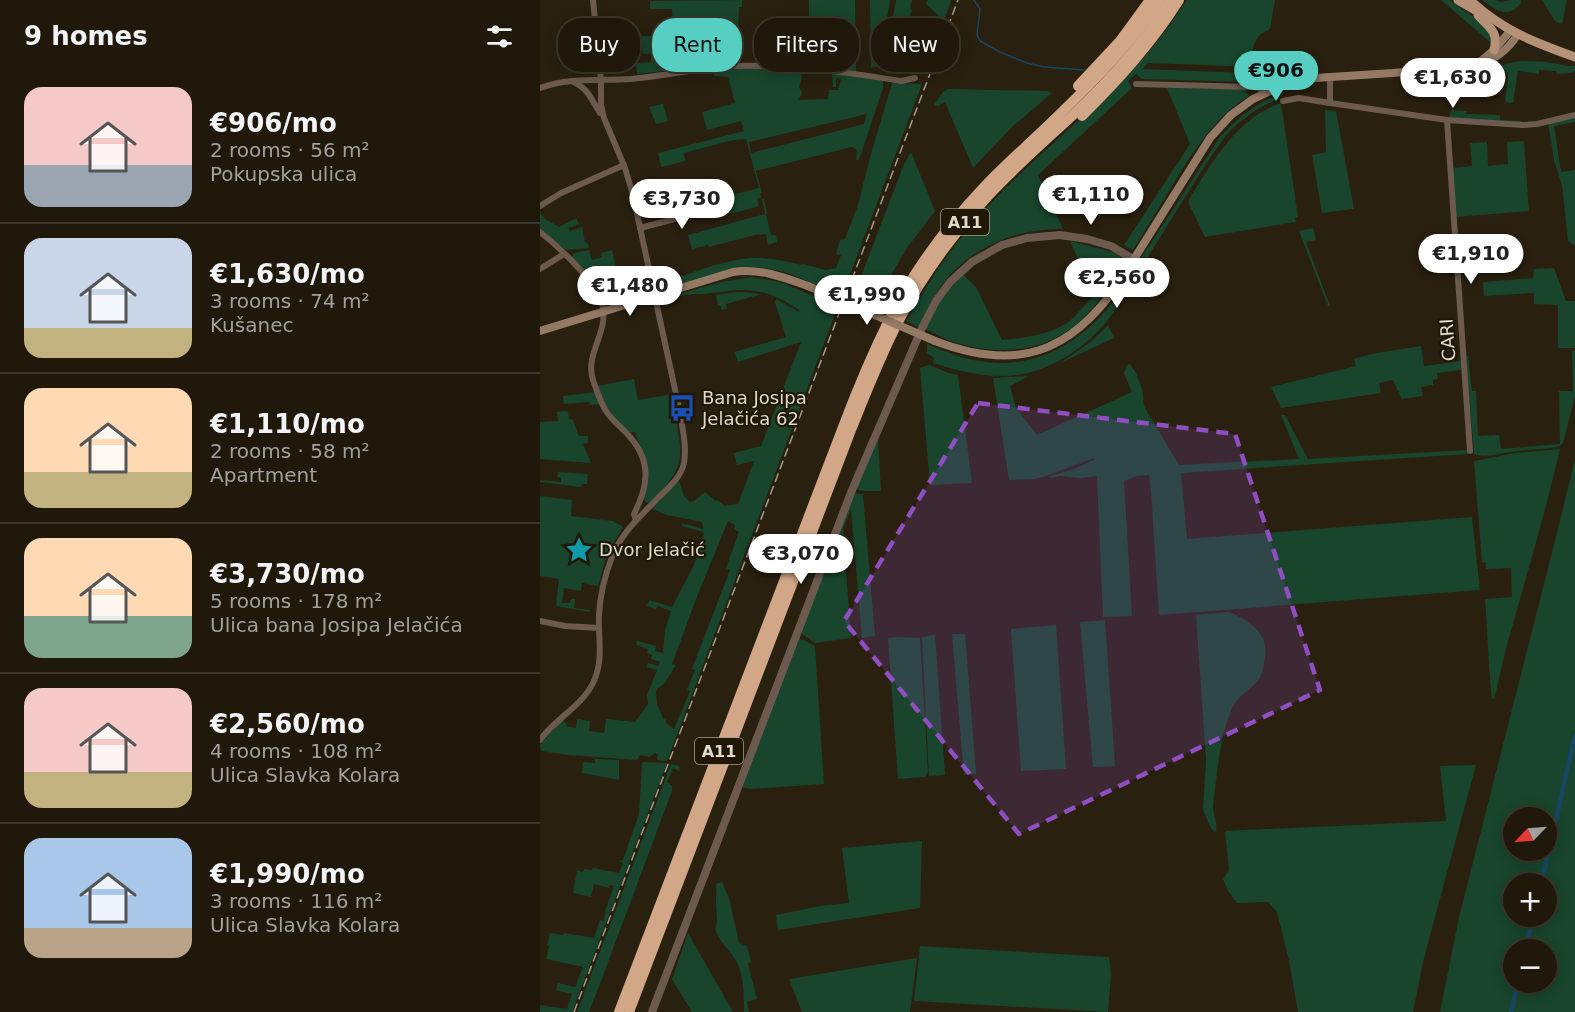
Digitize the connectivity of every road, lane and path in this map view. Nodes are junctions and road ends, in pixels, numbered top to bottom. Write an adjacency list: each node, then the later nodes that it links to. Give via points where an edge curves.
1 (593, 0): 15 (street)
2 (1150, 0): 25 (highway)
3 (1160, 0): 25 (highway, A11, via 1113,60)
4 (1171, 0): 27 (highway, A11, via 1107,81)
5 (1181, 0): 27 (highway, via 1150,43 1079,120)
6 (1458, 0): 8 (main road)
7 (1470, 0): 8 (main road)
8 (1480, 12): 9 (main road); 10 (main road, via 1495,34)
9 (1514, 32): 10 (main road); 11 (main road); 12 (main road, via 1511,44 1499,56)
10 (1494, 50): 12 (main road)
11 (1575, 57)
12 (1473, 66): 13 (main road)
13 (1330, 77): 19 (main road, via 1292,83); 21 (street)
14 (915, 78): 15 (street, via 901,81 763,65)
15 (601, 80): 16 (street); 23 (street)
16 (572, 81): 18 (street); 23 (street, via 587,90)
17 (1136, 84): 19 (street, via 1254,87)
18 (540, 88)
19 (1264, 93): 33 (main road, via 1231,115 1210,138)
20 (1283, 101): 21 (street, via 1299,98)
21 (1330, 103): 24 (street)
22 (1575, 115): 24 (street, via 1523,125)
23 (604, 118): 26 (street)
24 (1447, 120): 38 (street, CARI)
25 (1036, 137): 43 (highway, A11, via 986,185 937,243 891,316 871,357)
26 (624, 165): 28 (street); 30 (street)
27 (1018, 166): 44 (highway, A11, via 945,247 882,354)
28 (540, 206)
29 (720, 207): 30 (street)
30 (640, 228): 35 (street)
31 (540, 232): 32 (street)
32 (564, 254): 34 (street); 36 (street, via 596,291)
33 (1134, 259): 35 (main road, bridge, via 1093,317 1074,333 1048,347 1014,356 967,352 762,271 706,279); 45 (street, via 1111,246 1078,237 1027,238 1002,245 972,262 936,301 852,490)
34 (540, 269)
35 (656, 295): 36 (main road); 39 (street, via 684,439 684,461 679,474)
36 (604, 312): 37 (main road); 39 (street, via 591,371 606,410 632,439 644,460 645,486 634,514)
37 (540, 331)
38 (1470, 451)
39 (636, 520): 41 (street, via 612,555 602,591)
40 (540, 621): 41 (street)
41 (599, 628): 42 (street, via 599,665 592,685)
42 (541, 737)
43 (619, 1012)
44 (629, 1012)
45 (651, 1012)

